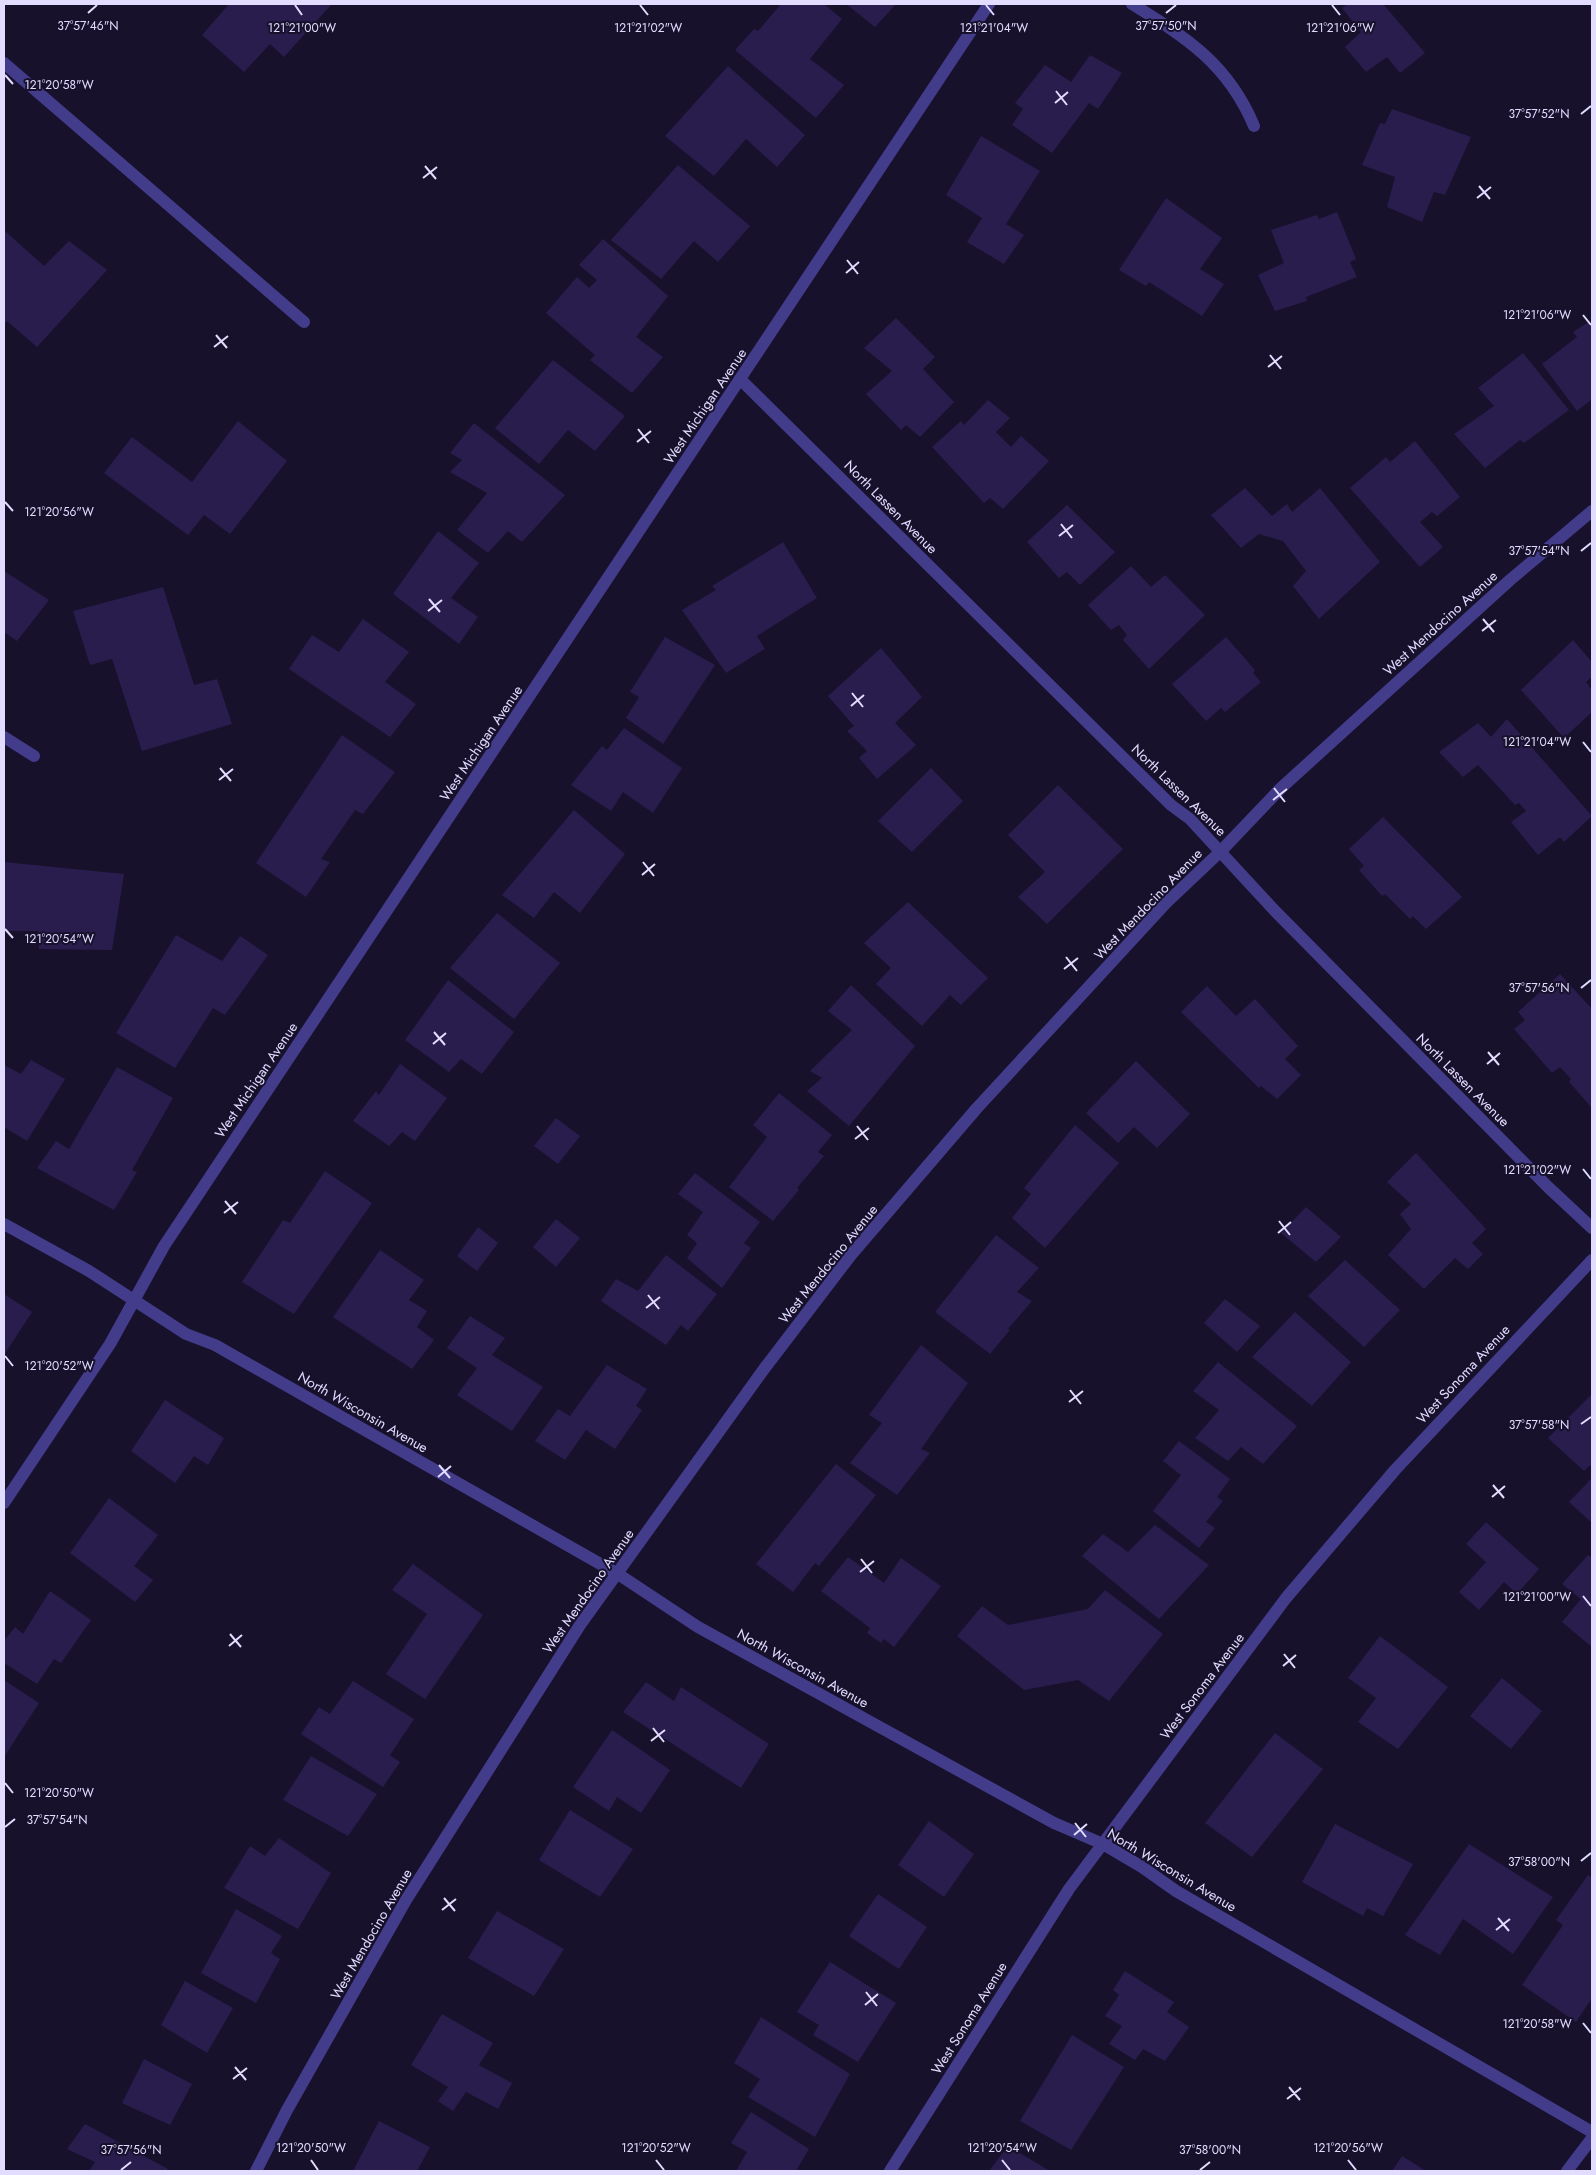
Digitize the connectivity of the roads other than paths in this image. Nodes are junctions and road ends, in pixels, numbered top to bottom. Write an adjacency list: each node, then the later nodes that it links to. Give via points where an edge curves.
1 (989, 4): 6 (street, West Michigan Avenue)
2 (1132, 4): 4 (street, via 1178,33 1208,58 1232,84)
3 (4, 63): 5 (street)
4 (1254, 126)
5 (304, 322)
6 (740, 379): 10 (street, North Lassen Avenue); 14 (street, West Michigan Avenue, via 164,1246)
7 (1592, 511): 10 (street, West Mendocino Avenue, via 1510,580 1281,788)
8 (4, 736): 9 (street)
9 (34, 756)
10 (1221, 851): 12 (street, North Lassen Avenue, via 1275,911); 16 (street, West Mendocino Avenue, via 1166,903 984,1101 851,1256 764,1369)
11 (4, 1224): 14 (street, North Wisconsin Avenue)
12 (1592, 1228)
13 (1592, 1260): 17 (street, West Sonoma Avenue, via 1394,1470 1286,1598)
14 (134, 1300): 15 (street, West Michigan Avenue, via 110,1344); 16 (street, North Wisconsin Avenue, via 186,1334 214,1345)
15 (4, 1503)
16 (618, 1574): 17 (street, North Wisconsin Avenue, via 698,1627 1054,1823); 20 (street, West Mendocino Avenue, via 580,1625 406,1900)
17 (1103, 1844): 18 (street, North Wisconsin Avenue, via 1176,1891); 21 (street, West Sonoma Avenue, via 1069,1889)
18 (1592, 2132)
19 (1592, 2138): 22 (street)
20 (256, 2171)
21 (890, 2171)
22 (1567, 2171)

